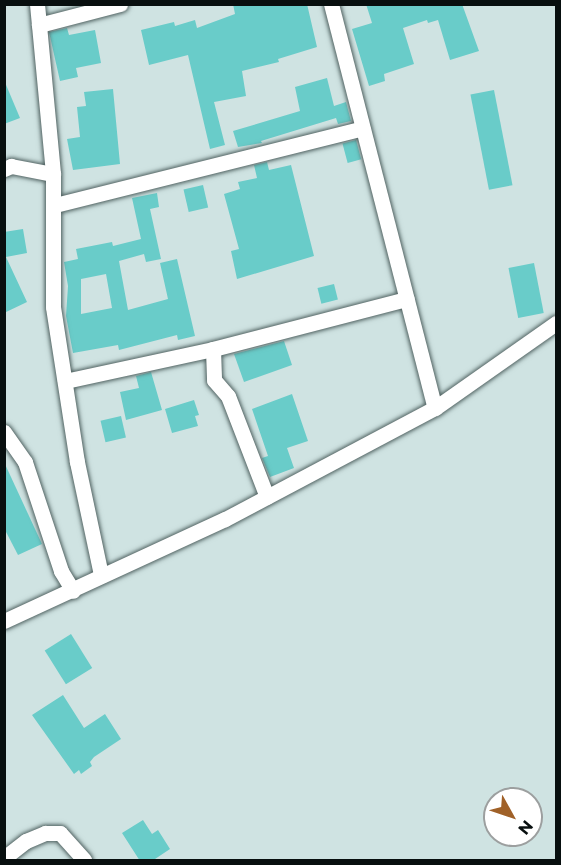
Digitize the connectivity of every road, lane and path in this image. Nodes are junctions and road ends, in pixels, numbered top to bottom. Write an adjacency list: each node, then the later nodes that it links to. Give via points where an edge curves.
1 (37, 4): 4 (street)
2 (120, 4): 4 (street)
3 (331, 4): 5 (street)
4 (39, 25): 7 (street)
5 (363, 129): 8 (street); 9 (street)
6 (4, 169): 7 (street, via 11,166)
7 (53, 174): 8 (street)
8 (55, 205): 12 (street, via 53,307)
9 (407, 299): 11 (street); 13 (street)
10 (556, 323): 13 (street)
11 (213, 350): 12 (street); 15 (street, via 214,380 228,396)
12 (65, 381): 16 (street)
13 (435, 408): 15 (street)
14 (4, 432): 17 (street, via 25,462 61,571)
15 (267, 497): 16 (street)
16 (101, 575): 17 (street)
17 (73, 591): 18 (street)
18 (4, 621)
19 (4, 858): 20 (street, via 26,841 45,833 60,833)
20 (84, 861)

